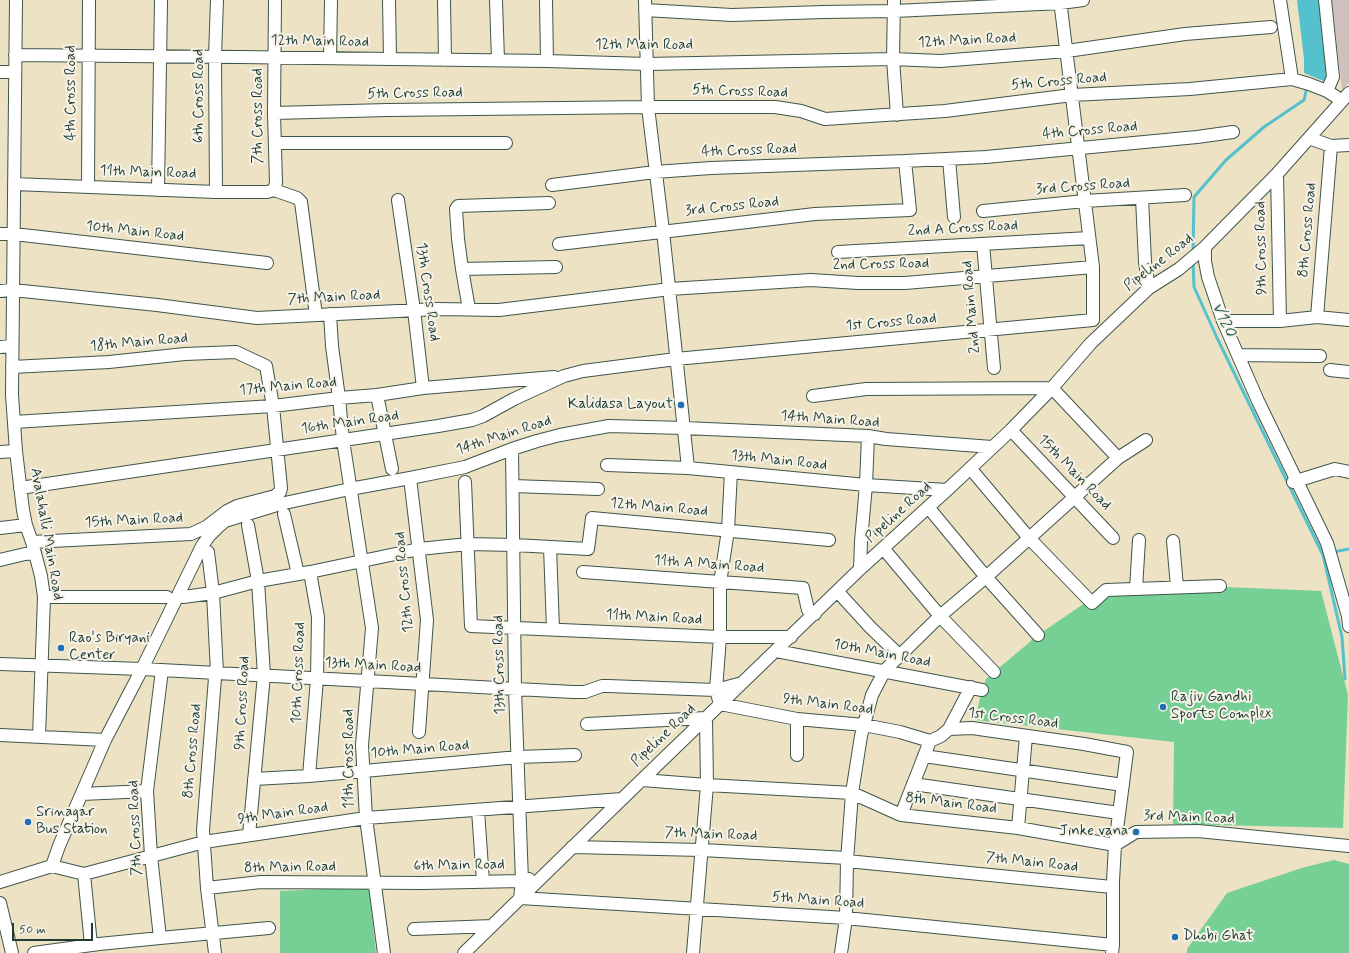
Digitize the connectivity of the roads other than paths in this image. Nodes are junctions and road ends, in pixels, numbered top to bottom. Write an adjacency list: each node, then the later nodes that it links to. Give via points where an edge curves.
1 (16, 0): 19 (street, Avalahalli Main Road)
2 (89, 0): 20 (street, 4th Cross Road)
3 (161, 0): 21 (street)
4 (217, 0): 22 (street, 6th Cross Road)
5 (275, 0): 23 (street, 7th Cross Road)
6 (331, 0): 24 (street)
7 (389, 0): 25 (street)
8 (444, 0): 27 (street)
9 (496, 0): 28 (street)
10 (546, 0): 29 (street)
11 (1083, 0): 14 (street)
12 (1280, 0): 33 (street)
13 (1325, 0): 34 (street, via 1333,77)
14 (1060, 2): 16 (street); 18 (street)
15 (645, 5): 16 (street, via 732,15 823,12); 30 (street)
16 (894, 6): 26 (street)
17 (1271, 27): 18 (street, 12th Main Road, via 1185,34)
18 (1067, 51): 26 (street, 12th Main Road, via 940,61); 35 (street)
19 (15, 55): 20 (street, 12th Main Road); 32 (street, Avalahalli Main Road)
20 (88, 56): 21 (street, 12th Main Road); 54 (street, 4th Cross Road)
21 (159, 56): 22 (street, 12th Main Road); 55 (street)
22 (215, 57): 23 (street, 12th Main Road); 56 (street, 6th Cross Road)
23 (275, 57): 24 (street, 12th Main Road); 38 (street, 7th Cross Road)
24 (330, 58): 25 (street, 12th Main Road)
25 (390, 59): 27 (street, 12th Main Road)
26 (893, 59): 30 (street, 12th Main Road); 39 (street)
27 (445, 60): 28 (street, 12th Main Road)
28 (498, 60): 29 (street, 12th Main Road)
29 (547, 61): 30 (street, 12th Main Road)
30 (647, 64): 37 (street)
31 (0, 72): 32 (street)
32 (15, 72): 51 (street, Avalahalli Main Road)
33 (1292, 79): 34 (street, 5th Cross Road); 35 (street, 5th Cross Road, via 1190,89)
34 (1327, 91): 36 (street, 5th Cross Road)
35 (1072, 95): 39 (street, 5th Cross Road); 46 (street)
36 (1345, 96): 41 (street, Pipeline Road)
37 (648, 106): 38 (street, 5th Cross Road); 39 (street, 5th Cross Road, via 775,107 801,111 825,119); 49 (street)
38 (274, 113): 42 (street, 7th Cross Road)
39 (897, 115)
40 (1233, 132): 46 (street, 4th Cross Road)
41 (1309, 138): 44 (street); 50 (street, Pipeline Road)
42 (275, 143): 43 (street); 53 (street, 7th Cross Road)
43 (506, 143)
44 (1331, 146): 45 (street); 85 (street, 8th Cross Road)
45 (1349, 146)
46 (1078, 148): 47 (street, 4th Cross Road); 60 (street)
47 (949, 159): 48 (street, 4th Cross Road); 63 (street)
48 (905, 161): 49 (street, 4th Cross Road); 64 (street, 3rd Cross Road, via 910,210 815,214)
49 (655, 172): 52 (street, 4th Cross Road); 64 (street)
50 (1277, 174): 70 (street, Pipeline Road); 89 (street, 9th Cross Road)
51 (14, 184): 54 (street, 11th Main Road); 66 (street, Avalahalli Main Road)
52 (552, 185)
53 (275, 186): 56 (street, 11th Main Road, via 267,192); 84 (street, via 301,202)
54 (88, 187): 55 (street, 11th Main Road)
55 (158, 190): 56 (street, 11th Main Road)
56 (216, 192)
57 (1185, 194): 58 (street, 3rd Cross Road)
58 (1142, 198): 60 (street, 3rd Cross Road); 77 (street)
59 (398, 200): 81 (street, 13th Cross Road)
60 (1085, 202): 62 (street, 3rd Cross Road); 67 (street)
61 (548, 203): 75 (street, via 458,206 456,209)
62 (983, 211)
63 (954, 217)
64 (663, 231): 68 (street, 3rd Cross Road); 78 (street)
65 (0, 234): 66 (street, 10th Main Road)
66 (14, 234): 72 (street, 10th Main Road); 80 (street, Avalahalli Main Road)
67 (1089, 238): 69 (street, 2nd A Cross Road); 74 (street)
68 (559, 244)
69 (983, 244): 71 (street, 2nd A Cross Road); 76 (street, 2nd Main Road)
70 (1201, 251): 77 (street, Pipeline Road); 88 (street)
71 (838, 252)
72 (267, 263)
73 (556, 267): 75 (street)
74 (1093, 268): 76 (street, 2nd Cross Road); 86 (street)
75 (462, 269): 82 (street)
76 (985, 276): 78 (street, 2nd Cross Road, via 905,283 811,280); 90 (street, 2nd Main Road)
77 (1149, 288): 91 (street, Pipeline Road)
78 (670, 289): 82 (street, 7th Main Road, via 499,310); 95 (street)
79 (0, 290): 80 (street, 7th Main Road)
80 (13, 290): 84 (street, 7th Main Road, via 257,318); 92 (street, Avalahalli Main Road)
81 (414, 310): 82 (street, 7th Main Road); 83 (street, 7th Main Road); 101 (street, 13th Cross Road)
82 (469, 310)
83 (330, 314): 84 (street, 7th Main Road); 106 (street, 11th Cross Road)
84 (316, 315)
85 (1317, 317): 87 (street); 89 (street)
86 (1093, 320): 90 (street, 1st Cross Road); 91 (street)
87 (1349, 320)
88 (1223, 321): 89 (street); 93 (street)
89 (1280, 321)
90 (990, 330): 95 (street, 1st Cross Road); 97 (street, 2nd Main Road)
91 (1103, 332): 102 (street, Pipeline Road)
92 (6, 346): 96 (street, Avalahalli Main Road)
93 (1238, 355): 94 (street); 128 (street)
94 (1320, 356)
95 (676, 358): 100 (street, 16th Main Road); 109 (street)
96 (12, 367): 103 (street, Avalahalli Main Road); 107 (street, 18th Main Road, via 236,352 266,366)
97 (994, 368)
98 (1330, 370): 99 (street)
99 (1349, 372)
100 (564, 376): 101 (street, 17th Main Road); 111 (street, 16th Main Road, via 472,420)
101 (423, 388): 104 (street, 17th Main Road)
102 (1052, 388): 105 (street, via 866,389); 110 (street, Pipeline Road); 120 (street)
103 (6, 395): 108 (street, Avalahalli Main Road)
104 (377, 395): 106 (street, 17th Main Road); 111 (street)
105 (813, 396)
106 (339, 398): 107 (street, 17th Main Road); 113 (street, 11th Cross Road)
107 (273, 406): 108 (street, 17th Main Road); 116 (street)
108 (14, 422): 118 (street, Avalahalli Main Road)
109 (684, 428): 112 (street, 14th Main Road); 117 (street, 14th Main Road, via 609,426 560,435); 122 (street)
110 (1011, 430): 115 (street, Pipeline Road); 136 (street, 15th Main Road)
111 (385, 434): 113 (street, 16th Main Road); 124 (street)
112 (868, 436): 115 (street, 14th Main Road); 131 (street)
113 (343, 440): 116 (street, 16th Main Road); 133 (street, 11th Cross Road)
114 (1146, 440): 120 (street)
115 (992, 447): 123 (street, Pipeline Road)
116 (276, 449): 132 (street, 16th Main Road); 151 (street, 15th Main Road, via 280,492 275,496 227,510 206,527 191,534)
117 (512, 449): 127 (street, 14th Main Road, via 465,467); 130 (street, 13th Cross Road)
118 (16, 450): 119 (street); 132 (street, Avalahalli Main Road)
119 (0, 452)
120 (1118, 458): 136 (street)
121 (607, 466): 122 (street, 13th Main Road)
122 (688, 468): 125 (street, 13th Main Road)
123 (970, 468): 135 (street, Pipeline Road); 143 (street)
124 (392, 469)
125 (731, 472): 131 (street, 13th Main Road); 142 (street)
126 (1349, 472): 128 (street, via 1335,469)
127 (410, 478): 133 (street, 14th Main Road); 153 (street, 12th Cross Road)
128 (1295, 481): 174 (street, via 1329,553)
129 (465, 482): 148 (street)
130 (513, 486): 134 (street); 149 (street, 13th Cross Road)
131 (866, 486): 135 (street, 13th Main Road); 157 (street)
132 (20, 488): 139 (street, Avalahalli Main Road)
133 (350, 489): 156 (street, 11th Cross Road); 184 (street, 14th Main Road, via 280,504 231,519 218,527 202,546)
134 (598, 489)
135 (947, 490): 137 (street, Pipeline Road)
136 (1075, 497): 143 (street); 144 (street, 15th Main Road)
137 (928, 507): 152 (street, Pipeline Road); 161 (street)
138 (284, 514): 160 (street)
139 (26, 525): 141 (street); 151 (street, Avalahalli Main Road)
140 (248, 525): 162 (street, 9th Cross Road)
141 (0, 528)
142 (728, 530): 145 (street, 12th Main Road); 150 (street, 12th Main Road, via 592,518 588,549); 163 (street)
143 (1029, 538): 161 (street); 166 (street, via 1092,603 1106,590)
144 (1114, 538)
145 (829, 540)
146 (1139, 540): 166 (street)
147 (1173, 541): 165 (street)
148 (468, 544): 149 (street, 12th Main Road); 153 (street, 12th Main Road); 175 (street, 11th Main Road, via 471,626)
149 (514, 545): 150 (street, 12th Main Road); 175 (street, 13th Cross Road)
150 (550, 547): 176 (street)
151 (34, 548): 155 (street, via 25,554); 169 (street, Avalahalli Main Road)
152 (883, 548): 157 (street, Pipeline Road); 173 (street)
153 (419, 549): 156 (street, 12th Main Road); 193 (street, 12th Cross Road, via 427,620)
154 (208, 552): 168 (street, 8th Cross Road)
155 (0, 560)
156 (361, 561): 158 (street, 12th Main Road); 191 (street, 11th Cross Road, via 372,628)
157 (860, 570): 167 (street, Pipeline Road)
158 (310, 572): 160 (street, 12th Main Road); 190 (street, 10th Cross Road, via 318,617)
159 (583, 572): 163 (street, 11th A Main Road)
160 (298, 574): 162 (street, 12th Main Road)
161 (986, 577): 173 (street); 177 (street)
162 (258, 580): 168 (street, 12th Main Road); 189 (street, 9th Cross Road)
163 (720, 583): 172 (street, 11th A Main Road, via 803,588 808,610); 178 (street)
164 (1220, 586): 165 (street)
165 (1177, 587): 166 (street)
166 (1136, 589)
167 (838, 592): 172 (street, Pipeline Road); 181 (street)
168 (213, 593): 171 (street, 12th Main Road); 188 (street, 8th Cross Road)
169 (44, 597): 170 (street); 183 (street, Avalahalli Main Road)
170 (167, 597)
171 (183, 597)
172 (815, 614): 179 (street, Pipeline Road)
173 (940, 616): 181 (street); 187 (street)
174 (1349, 621)
175 (515, 628): 176 (street, 11th Main Road); 194 (street, 13th Cross Road)
176 (553, 629): 178 (street, 11th Main Road)
177 (1038, 635)
178 (720, 637): 179 (street, 11th Main Road); 195 (street)
179 (791, 637): 180 (street, Pipeline Road)
180 (776, 651): 186 (street, 10th Main Road); 192 (street, Pipeline Road)
181 (900, 655): 186 (street)
182 (0, 664): 183 (street, 13th Main Road)
183 (40, 665): 184 (street, 13th Main Road); 205 (street, Avalahalli Main Road)
184 (142, 668): 185 (street, 13th Main Road); 206 (street, 14th Main Road)
185 (162, 670): 188 (street, 13th Main Road); 220 (street, 7th Cross Road)
186 (885, 670): 200 (street, via 872,695); 201 (street, 10th Main Road, via 976,688)
187 (994, 672)
188 (217, 673): 189 (street, 13th Main Road); 232 (street, 8th Cross Road)
189 (264, 676): 190 (street, 13th Main Road); 215 (street, 9th Cross Road)
190 (317, 678): 191 (street, 13th Main Road); 214 (street, 10th Cross Road)
191 (367, 681): 193 (street, 13th Main Road); 212 (street, 11th Cross Road, via 362,745)
192 (742, 683): 195 (street, 13th Main Road); 196 (street, Pipeline Road)
193 (422, 684): 194 (street, 13th Main Road); 202 (street, 12th Cross Road)
194 (515, 689): 195 (street, 13th Main Road, via 585,692 608,686); 211 (street, 13th Cross Road)
195 (716, 690): 196 (street)
196 (720, 704): 197 (street, Pipeline Road); 198 (street, 9th Main Road)
197 (706, 718): 199 (street); 216 (street, Pipeline Road); 218 (street)
198 (797, 719): 200 (street, 9th Main Road); 209 (street)
199 (587, 724)
200 (864, 725): 207 (street, 9th Main Road); 221 (street)
201 (949, 729): 204 (street, 1st Cross Road, via 972,728); 207 (street, 1st Cross Road)
202 (419, 732)
203 (0, 735): 205 (street)
204 (1026, 736): 213 (street); 219 (street, 1st Cross Road, via 1127,752)
205 (39, 737): 206 (street)
206 (105, 740): 222 (street, 14th Main Road)
207 (930, 741): 210 (street)
208 (574, 755): 211 (street, 10th Main Road)
209 (797, 755)
210 (924, 756): 213 (street); 217 (street)
211 (518, 757): 212 (street, 10th Main Road); 225 (street, 13th Cross Road)
212 (364, 771): 214 (street, 10th Main Road); 229 (street, 11th Cross Road)
213 (1023, 772): 219 (street); 224 (street)
214 (309, 776): 215 (street, 10th Main Road)
215 (254, 779): 231 (street, 9th Cross Road)
216 (642, 780): 218 (street, 8th Main Road); 223 (street, Pipeline Road)
217 (913, 784): 224 (street); 228 (street)
218 (707, 785): 221 (street, 8th Main Road); 236 (street)
219 (1123, 785): 227 (street)
220 (147, 791): 222 (street); 237 (street, 7th Cross Road)
221 (852, 793): 228 (street, 8th Main Road); 238 (street)
222 (82, 794): 239 (street, 14th Main Road)
223 (622, 798): 225 (street, 9th Main Road); 235 (street, Pipeline Road)
224 (1021, 800): 227 (street); 230 (street)
225 (520, 807): 226 (street, 9th Main Road); 242 (street, 13th Cross Road)
226 (478, 810): 229 (street, 9th Main Road); 245 (street)
227 (1119, 813): 233 (street)
228 (901, 815): 230 (street, 8th Main Road)
229 (366, 818): 231 (street, 9th Main Road); 246 (street, 11th Cross Road)
230 (1018, 828): 233 (street, 8th Main Road)
231 (249, 836): 232 (street, 9th Main Road)
232 (204, 842): 237 (street, 9th Main Road); 247 (street, 8th Cross Road)
233 (1115, 845): 234 (street, 3rd Main Road, via 1136,832 1198,831); 243 (street)
234 (1349, 846)
235 (572, 847): 236 (street, 7th Main Road); 241 (street, Pipeline Road)
236 (702, 850): 238 (street, 7th Main Road); 250 (street)
237 (151, 856): 240 (street, 9th Main Road); 257 (street, 7th Cross Road)
238 (847, 859): 243 (street, 7th Main Road, via 1112,887); 251 (street)
239 (52, 866): 240 (street); 244 (street)
240 (84, 874): 258 (street)
241 (544, 876): 242 (street, 6th Main Road); 248 (street, Pipeline Road)
242 (522, 881): 245 (street, 6th Main Road); 248 (street, 13th Cross Road)
243 (1113, 881): 259 (street)
244 (0, 882)
245 (483, 882): 246 (street, 6th Main Road)
246 (374, 883): 247 (street, 8th Main Road, via 261,882); 263 (street, 11th Cross Road)
247 (207, 888): 256 (street, 8th Cross Road)
248 (520, 898): 250 (street, 5th Main Road); 253 (street, Pipeline Road)
249 (0, 903): 252 (street)
250 (696, 910): 251 (street, 5th Main Road); 265 (street)
251 (846, 918): 259 (street, 5th Main Road); 266 (street)
252 (2, 920): 260 (street)
253 (492, 926): 255 (street); 264 (street, Pipeline Road)
254 (269, 928): 256 (street)
255 (414, 928)
256 (213, 934): 257 (street); 262 (street, 8th Cross Road)
257 (160, 938): 258 (street)
258 (91, 945): 261 (street)
259 (1113, 949)
260 (12, 953)
261 (34, 953)
262 (215, 953)
263 (384, 953)
264 (464, 953)
265 (693, 953)
266 (841, 953)

